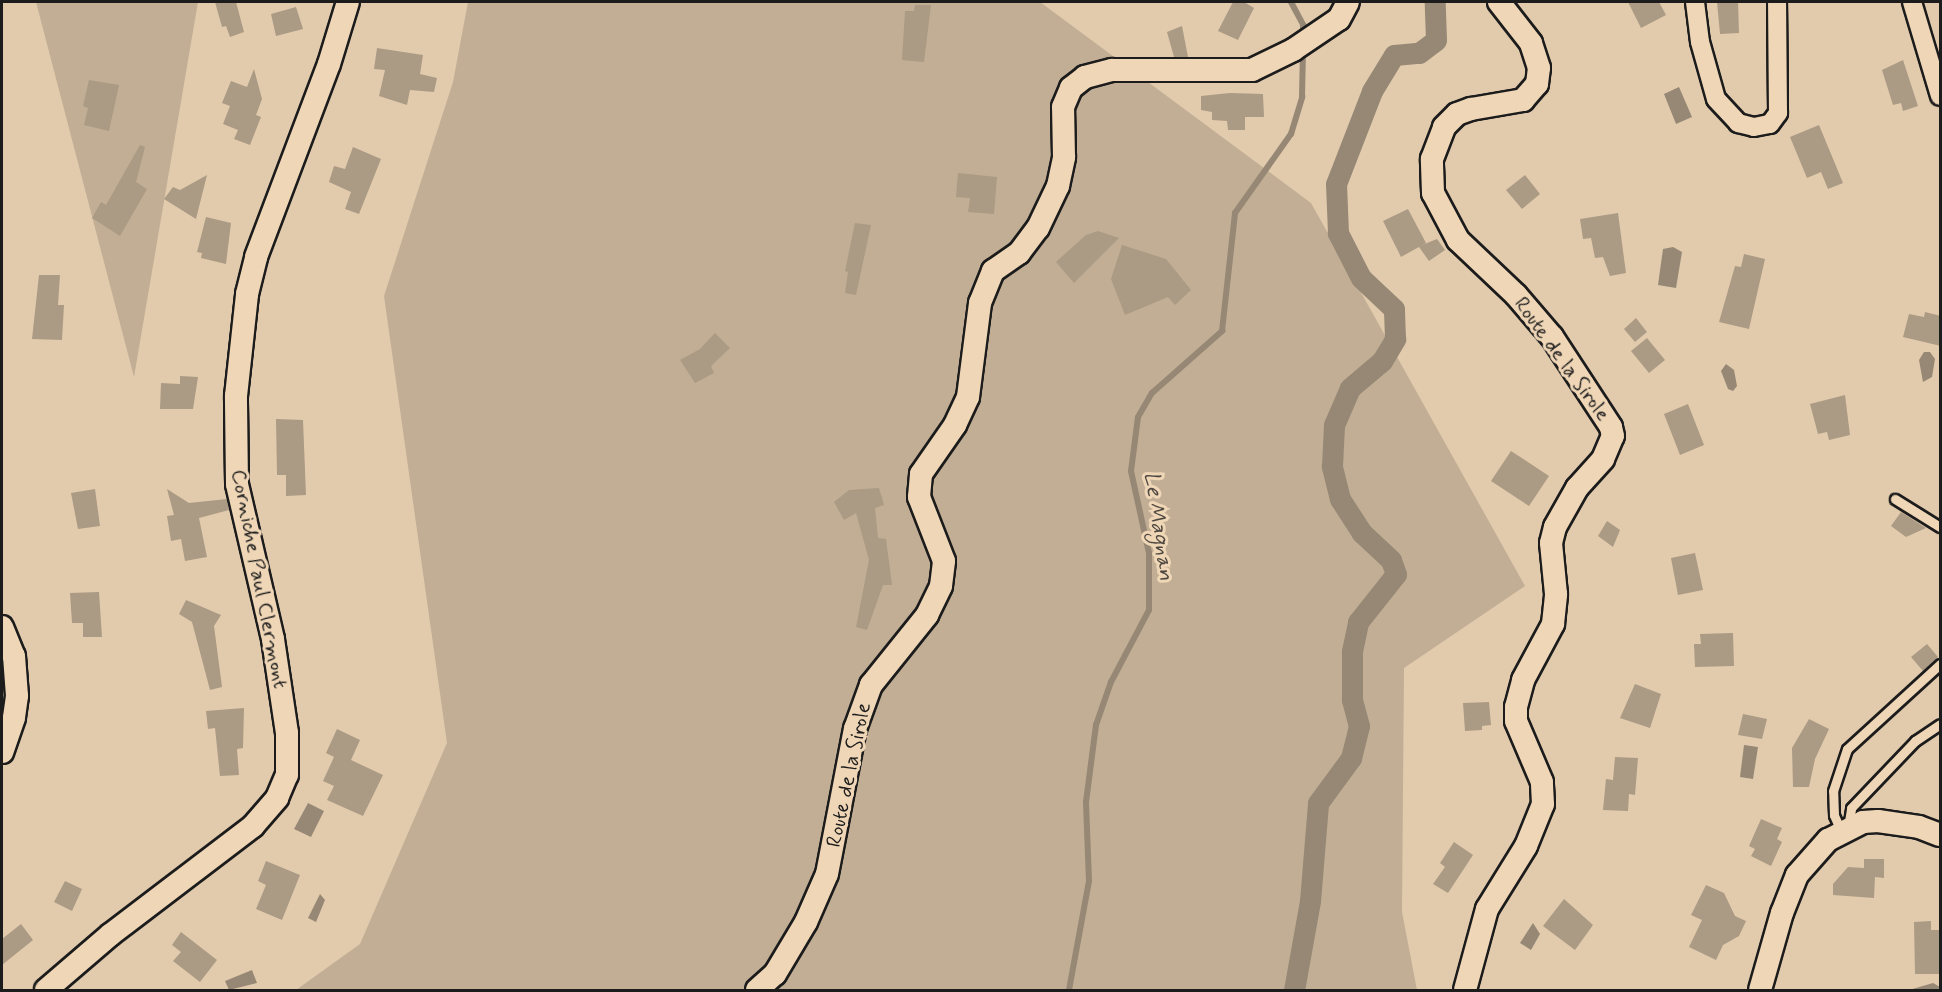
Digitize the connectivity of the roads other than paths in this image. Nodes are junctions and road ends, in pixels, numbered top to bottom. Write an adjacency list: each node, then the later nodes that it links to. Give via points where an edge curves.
1 (348, 2): 16 (street, Corniche Paul Clermont, via 329,64 256,257 246,304 236,396 237,484 264,595 281,692 287,733 285,782 253,826 110,934)
2 (1348, 2): 17 (street, Route de la Sirole, via 1339,19 1293,50 1252,70 1112,70 1085,77 1071,88 1063,107 1064,157 1058,186 1032,237 1019,253 993,271 981,303 968,397 955,425 921,474 919,497 944,561 941,586 927,615 871,685 855,729 827,874 806,922 775,974)
3 (1500, 2): 18 (street, Route de la Sirole, via 1531,43 1539,68 1538,84 1523,100 1471,109 1457,114 1444,127 1432,159 1433,194 1458,240 1516,295 1546,330 1611,427 1613,436 1603,459 1577,488 1555,526 1551,543 1556,594 1553,624 1523,680 1516,707 1516,721 1542,782 1543,804 1530,838 1486,909)
4 (1695, 2): 5 (street, via 1700,42 1716,99 1738,123 1754,127 1770,124 1778,113)
5 (1777, 2)
6 (1912, 2): 7 (street)
7 (1941, 96)
8 (1894, 499): 9 (lane)
9 (1941, 527)
10 (2, 627): 13 (street, via 14,656 17,696 12,727)
11 (1941, 664): 14 (lane, via 1847,749 1833,791 1833,808)
12 (1941, 724): 14 (lane, via 1915,741 1851,808)
13 (2, 752)
14 (1844, 830): 15 (street, via 1863,822 1892,822); 19 (street, via 1822,845 1797,875)
15 (1941, 835)
16 (46, 990)
17 (757, 990)
18 (1465, 990)
19 (1760, 990)

